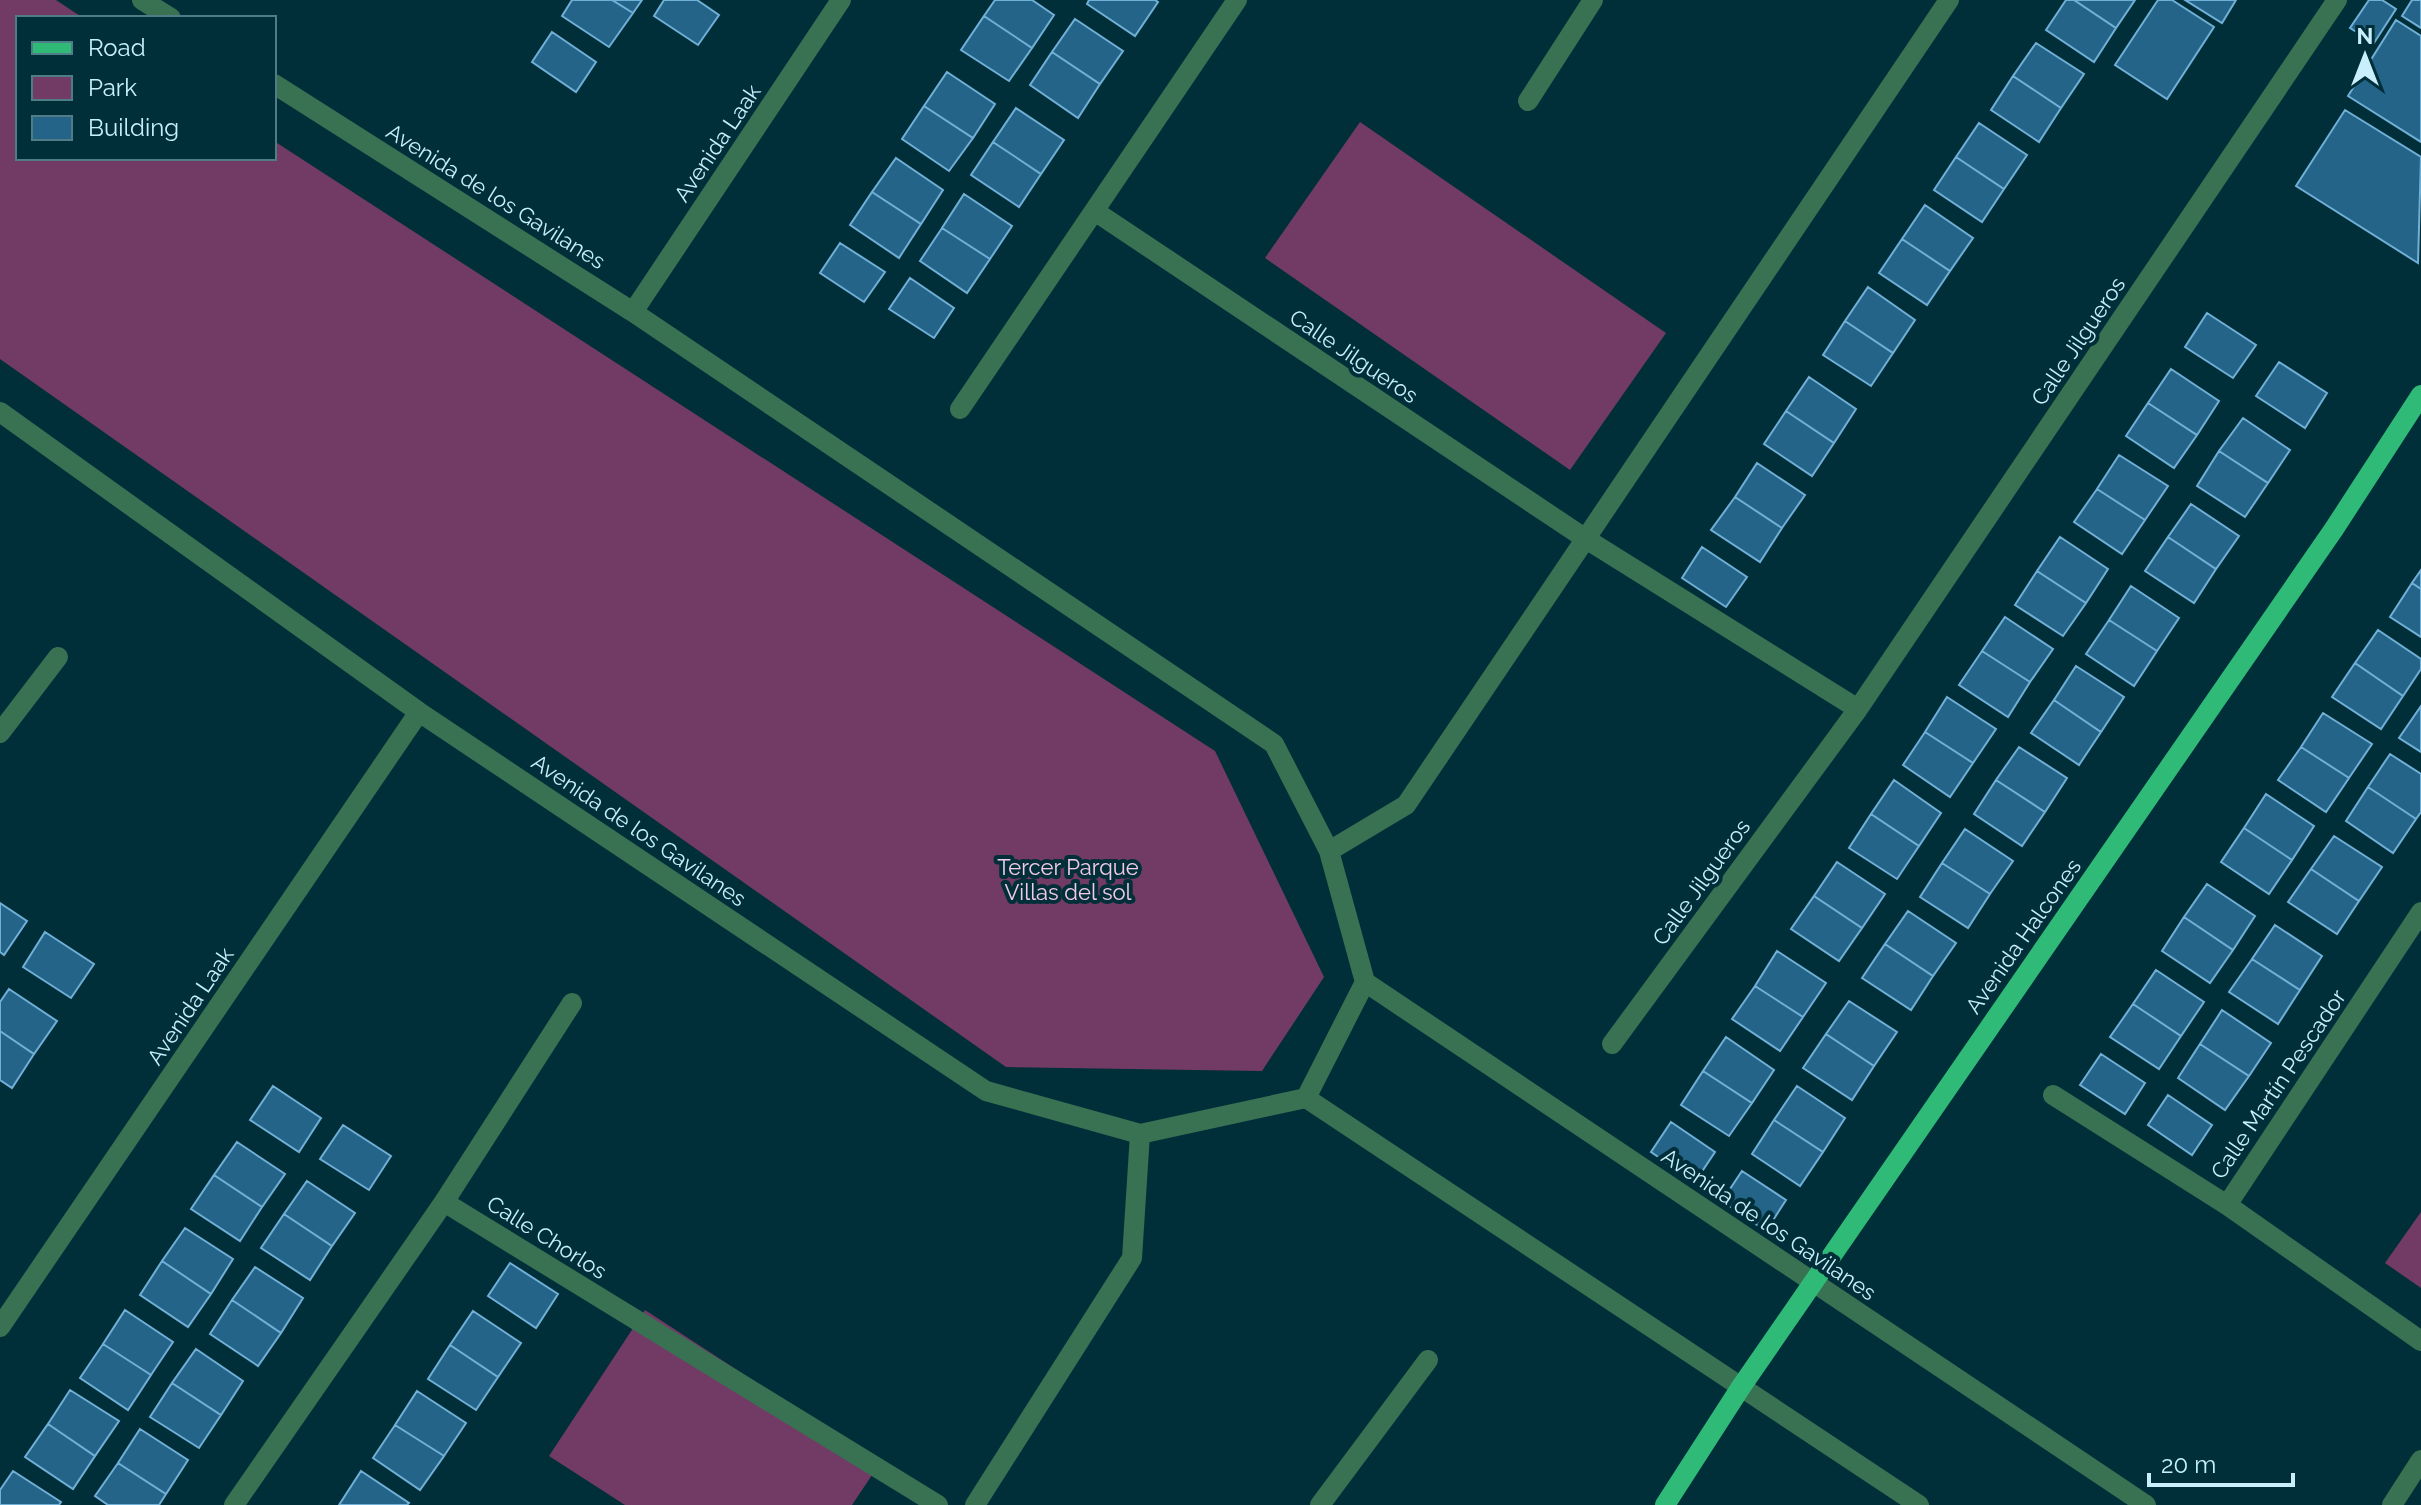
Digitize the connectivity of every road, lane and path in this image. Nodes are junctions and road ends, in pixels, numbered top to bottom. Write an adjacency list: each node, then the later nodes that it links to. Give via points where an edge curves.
1 (142, 0): 7 (street)
2 (841, 0): 11 (street, Avenida Laak)
3 (1237, 0): 10 (street)
4 (1593, 0): 9 (street)
5 (1949, 0): 15 (street)
6 (2337, 0): 17 (street, Calle Jilgueros)
7 (168, 16)
8 (276, 85): 11 (street, Avenida de los Gavilanes)
9 (1528, 101)
10 (1096, 212): 13 (street); 15 (street, Calle Jilgueros)
11 (633, 312): 20 (street, Avenida de los Gavilanes, via 1274,744)
12 (2421, 395): 30 (main road, Avenida Halcones)
13 (960, 409)
14 (0, 412): 18 (street, Avenida de los Gavilanes)
15 (1586, 539): 17 (street, Calle Jilgueros); 20 (street, via 1406,805)
16 (58, 657): 19 (street)
17 (1858, 709): 24 (street, Calle Jilgueros)
18 (419, 712): 27 (street, Avenida de los Gavilanes, via 986,1091); 31 (street, Avenida Laak)
19 (0, 733)
20 (1329, 851): 22 (street, Avenida de los Gavilanes)
21 (2421, 912): 29 (street, Calle Martín Pescador)
22 (1365, 982): 26 (street); 30 (street, Avenida de los Gavilanes)
23 (572, 1003): 28 (street)
24 (1612, 1044)
25 (2053, 1095): 29 (street)
26 (1306, 1098): 27 (street, Avenida de los Gavilanes); 34 (street)
27 (1140, 1134): 38 (street, via 1132,1258)
28 (444, 1202): 36 (street); 37 (street, Calle Chorlos)
29 (2227, 1205): 32 (street, Calle Martín Pescador)
30 (1814, 1283): 34 (main road, Avenida Halcones); 42 (street, Avenida de los Gavilanes)
31 (0, 1327)
32 (2421, 1341)
33 (1428, 1360): 39 (street)
34 (1741, 1387): 40 (main road, Avenida Halcones); 41 (street)
35 (2421, 1460): 43 (street)
36 (234, 1505)
37 (938, 1505)
38 (975, 1505)
39 (1320, 1505)
40 (1665, 1505)
41 (1919, 1505)
42 (2146, 1505)
43 (2392, 1505)

